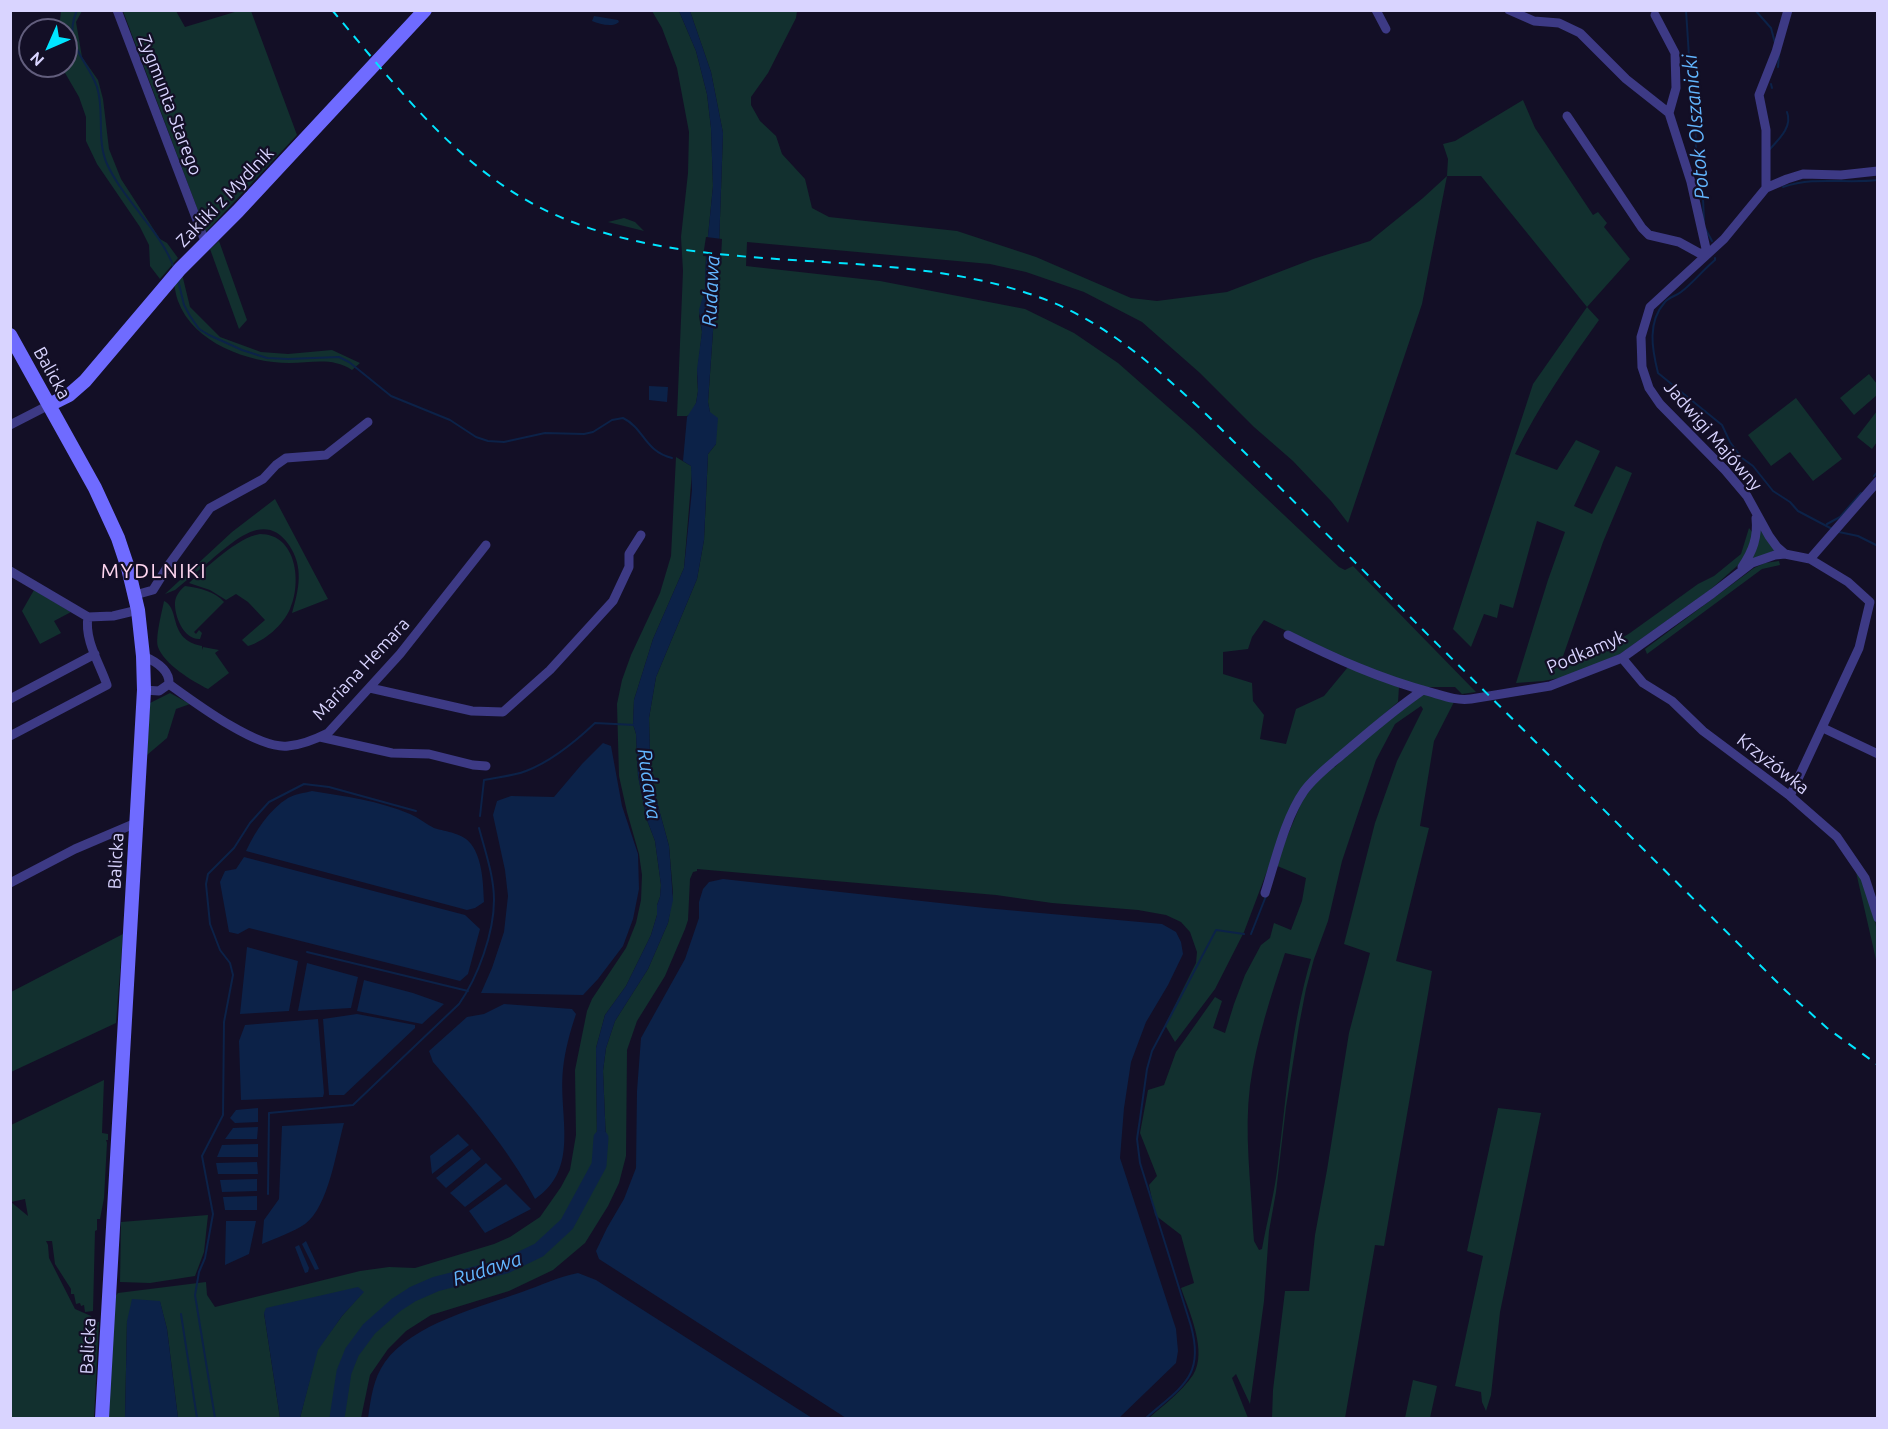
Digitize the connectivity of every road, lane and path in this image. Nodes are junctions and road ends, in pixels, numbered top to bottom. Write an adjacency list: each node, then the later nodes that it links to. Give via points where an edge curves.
1 (117, 10): 12 (street, Zygmunta Starego)
2 (426, 10): 12 (street, Zakliki z Mydlnik)
3 (1376, 10): 7 (street)
4 (1509, 10): 8 (street, via 1534,21 1559,23 1580,33 1626,79)
5 (1788, 10): 11 (street, via 1760,95 1766,129)
6 (1655, 15): 8 (street, via 1675,53 1676,87)
7 (1386, 29)
8 (1669, 113): 13 (street, via 1691,182)
9 (1567, 117): 13 (street, via 1649,235)
10 (1878, 171): 11 (street, Jadwigi Majówny, via 1803,174)
11 (1766, 188): 13 (street, Jadwigi Majówny, via 1724,239)
12 (206, 244): 15 (street, Zakliki z Mydlnik, via 177,272 85,381)
13 (1707, 253): 19 (street, Jadwigi Majówny, via 1650,307 1641,337 1642,367 1660,404 1725,470)
14 (10, 334): 15 (street, Balicka)
15 (49, 405): 17 (street); 26 (street, Balicka, via 106,510)
16 (368, 422): 26 (street, via 326,454 286,458 263,479 210,508 153,590)
17 (10, 425)
18 (1878, 481): 23 (street)
19 (1754, 510): 22 (street, Jadwigi Majówny, via 1768,536); 25 (street, Podkamyk, via 1755,542)
20 (641, 535): 34 (street, via 629,554 629,567 613,601 550,670 503,712 472,711)
21 (486, 545): 34 (street, Mariana Hemara)
22 (1785, 554): 23 (street); 25 (street, Podkamyk, via 1752,563)
23 (1810, 559): 38 (street, via 1848,582 1870,602 1859,648)
24 (10, 571): 28 (street)
25 (1738, 573): 32 (street, Podkamyk)
26 (135, 596): 27 (street, Balicka)
27 (138, 610): 28 (street); 31 (street, Balicka)
28 (88, 617): 30 (street, via 87,628)
29 (1288, 634): 36 (street, Podkamyk, via 1343,662)
30 (95, 654): 37 (street); 39 (street, via 107,685)
31 (143, 656): 33 (street, Mariana Hemara, via 165,671); 35 (street, Balicka)
32 (1622, 658): 36 (street, Podkamyk, via 1550,686 1478,698 1461,700); 43 (street, Krzyżówka, via 1643,683 1672,700 1703,731)
33 (169, 684): 35 (street, via 159,691); 40 (street, Mariana Hemara, via 227,723 269,744 286,747)
34 (370, 688): 40 (street, Mariana Hemara)
35 (144, 690): 44 (street, Balicka)
36 (1423, 690): 46 (street, via 1394,710 1304,791 1294,807)
37 (10, 699)
38 (1823, 728): 41 (street); 43 (street)
39 (10, 736)
40 (320, 737): 42 (street, via 392,753 429,754)
41 (1878, 754)
42 (486, 766)
43 (1790, 796): 47 (street, Krzyżówka, via 1837,837 1865,878)
44 (136, 823): 45 (street); 48 (street, Balicka)
45 (10, 883)
46 (1264, 893)
47 (1878, 918)
48 (102, 1419)

